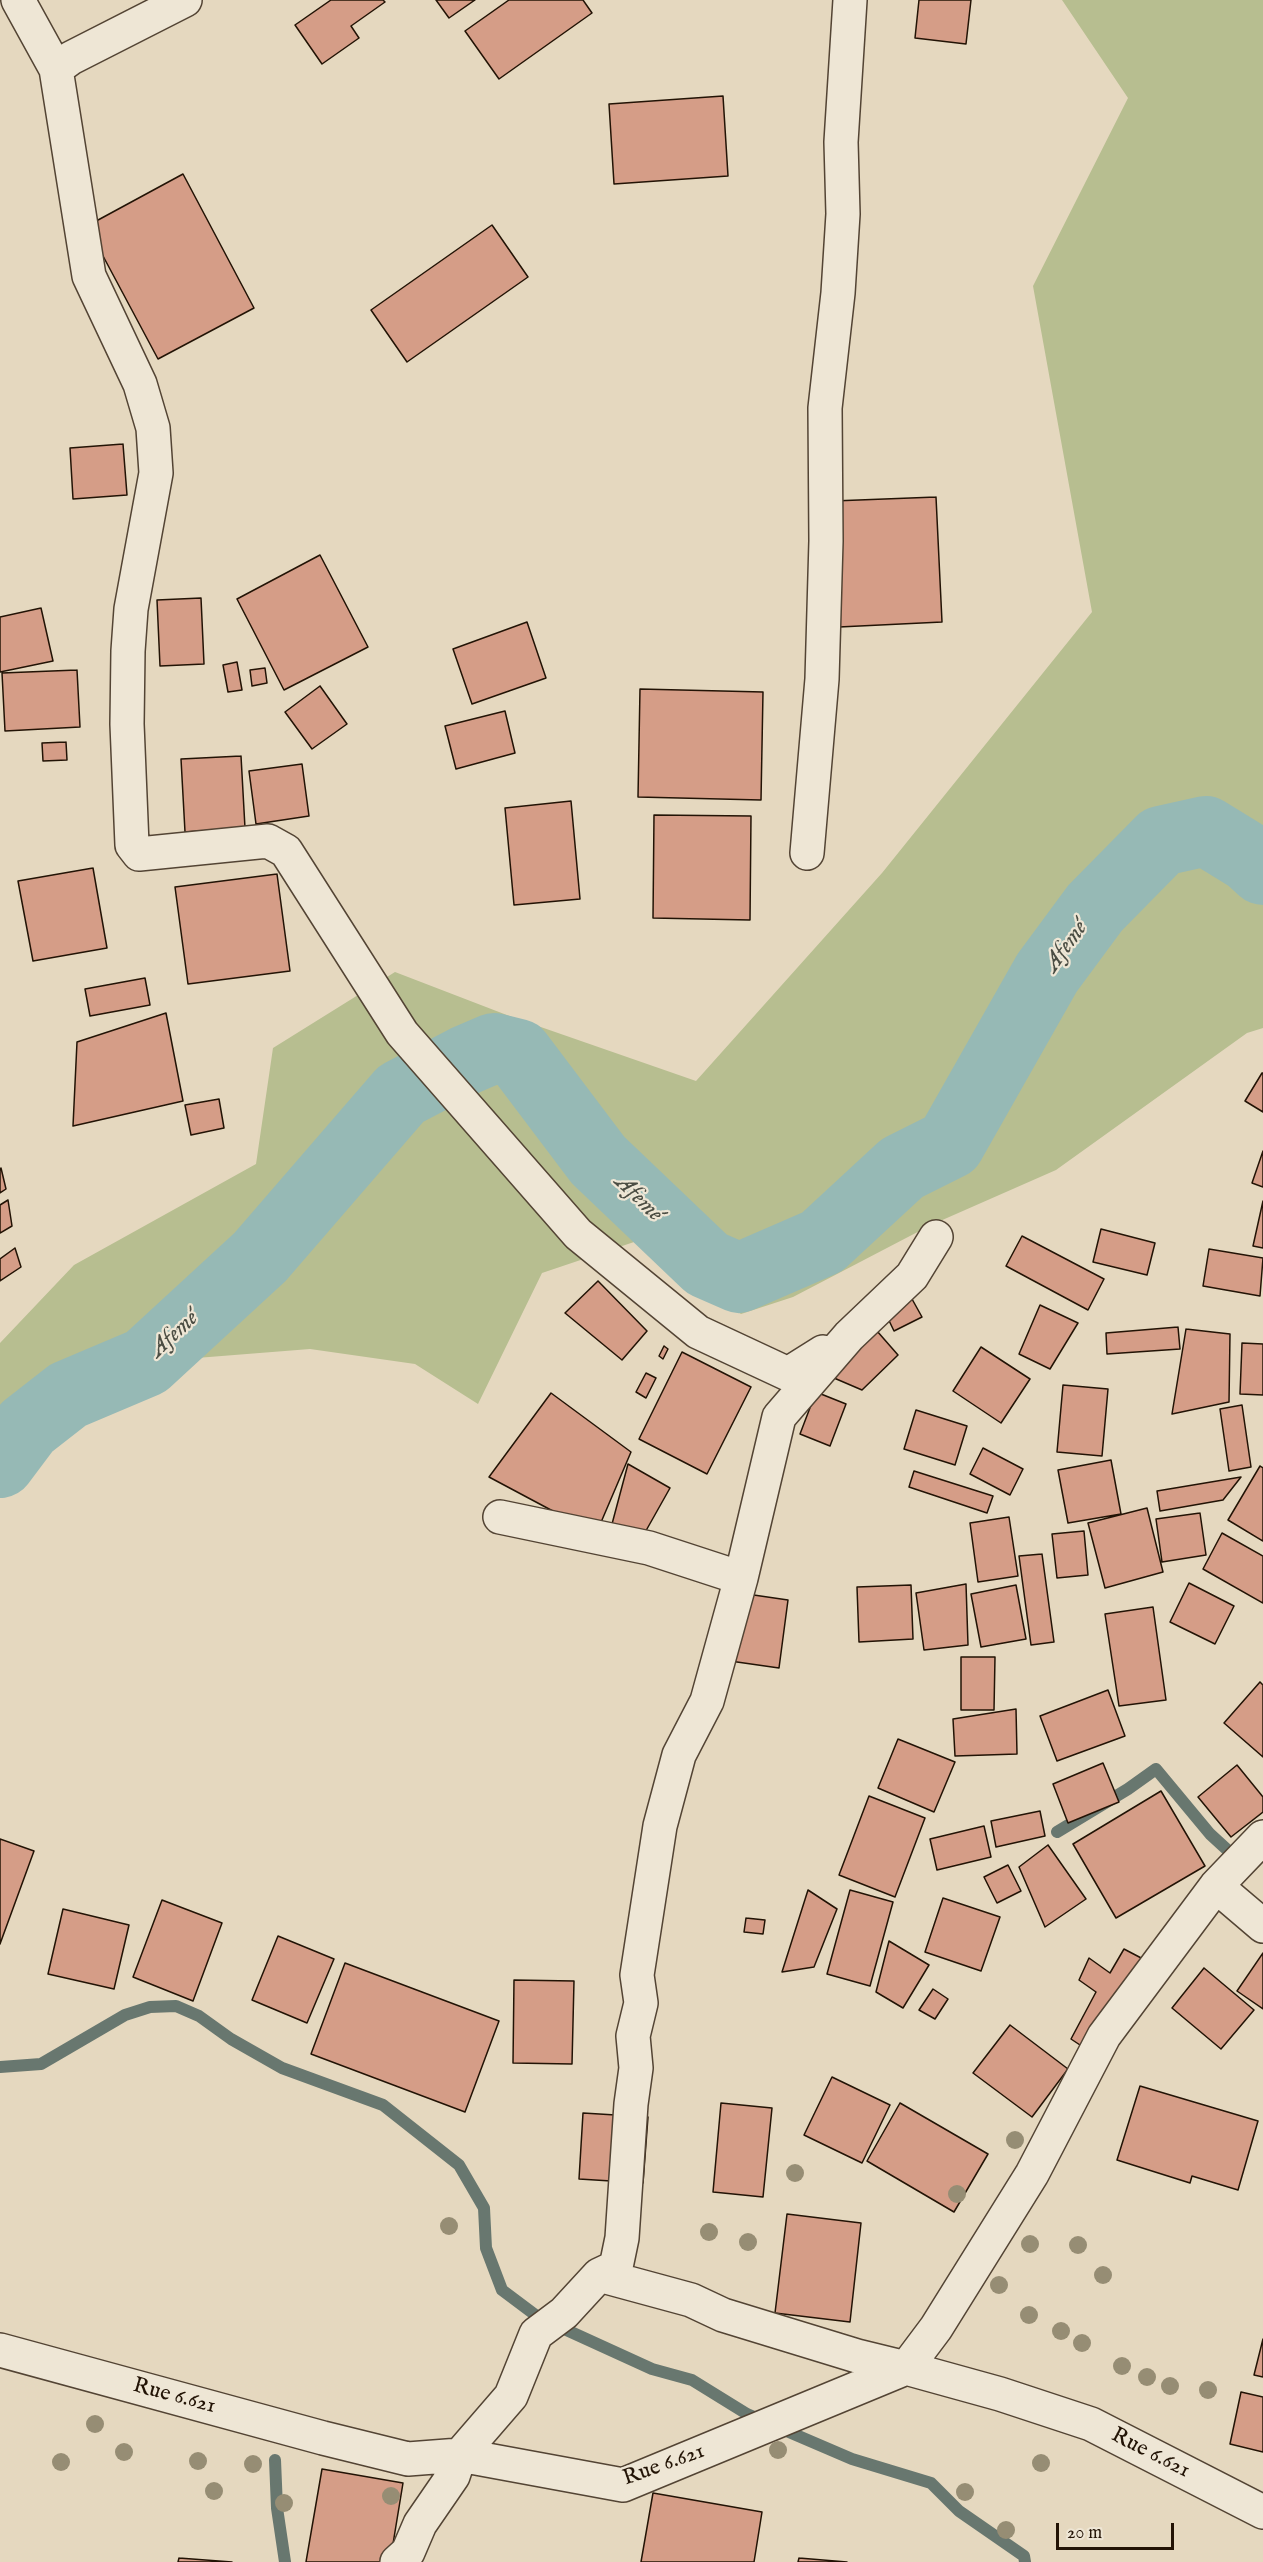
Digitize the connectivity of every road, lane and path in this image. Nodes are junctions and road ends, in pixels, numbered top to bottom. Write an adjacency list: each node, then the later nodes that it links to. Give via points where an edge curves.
1 (18, 0): 4 (street)
2 (184, 0): 4 (street)
3 (850, 0): 5 (street, via 840,142 843,214 825,408 822,679)
4 (56, 69): 7 (street, via 89,276 140,384 153,428 156,473 131,609 128,651 132,845 139,854 268,841 286,851 402,1033 578,1234 698,1332 788,1374)
5 (807, 853)
6 (936, 1237): 7 (street, via 912,1276)
7 (849, 1336): 9 (street, via 779,1417)
8 (500, 1517): 9 (street, via 649,1548)
9 (741, 1578): 13 (street, via 707,1701 679,1755 660,1826 637,1975 641,2002 633,2036 636,2068 622,2238 616,2267)
10 (1263, 1837): 11 (street)
11 (1216, 1886): 12 (street); 15 (street, via 1104,2036 1032,2174 936,2328)
12 (1263, 1926)
13 (599, 2275): 15 (street); 16 (street, via 564,2313 536,2334 511,2396)
14 (0, 2350): 16 (street, Rue 6.621, via 408,2459)
15 (906, 2368): 16 (street, Rue 6.621, via 623,2486); 17 (street, Rue 6.621, via 1091,2424)
16 (460, 2455): 18 (street, via 453,2476 420,2524 408,2552)
17 (1263, 2512)
18 (397, 2562)

